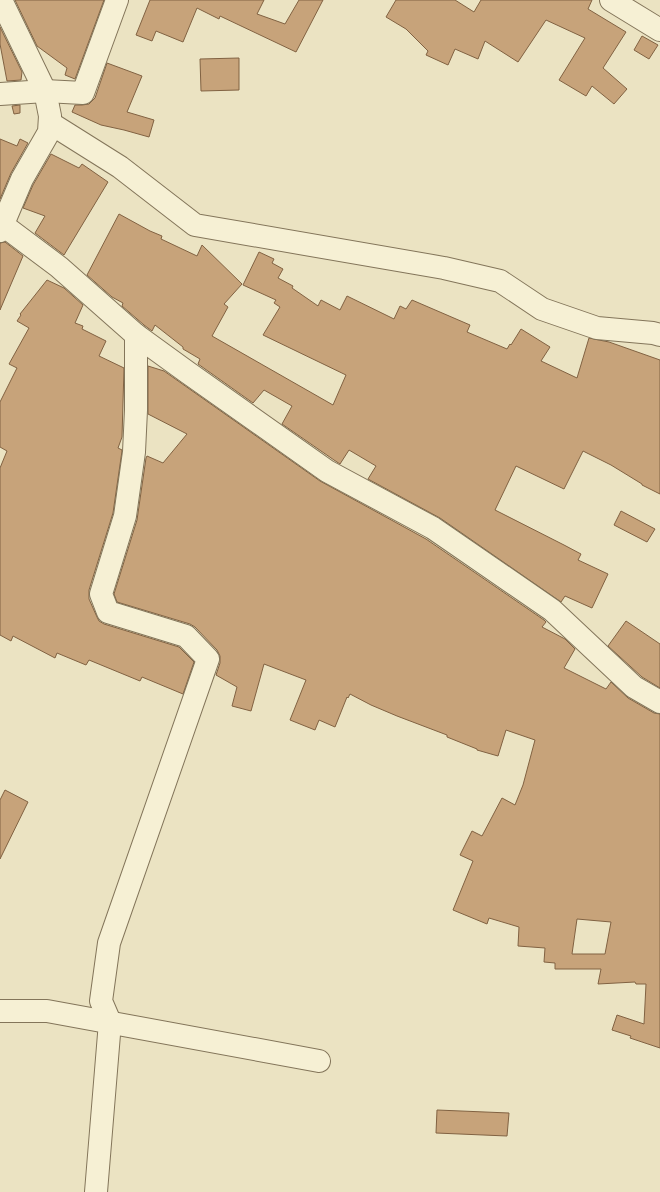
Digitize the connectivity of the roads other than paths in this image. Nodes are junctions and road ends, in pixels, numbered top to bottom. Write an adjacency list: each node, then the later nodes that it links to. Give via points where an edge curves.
1 (1, 0): 5 (street)
2 (117, 0): 5 (street, via 83,92)
3 (611, 0): 4 (street)
4 (660, 30)
5 (45, 91): 6 (street); 7 (street)
6 (0, 94)
7 (50, 123): 8 (street, via 49,132 22,178); 10 (street, via 120,166 195,225 479,276 500,281 542,309 597,328)
8 (1, 228): 9 (street, via 59,267)
9 (136, 334): 11 (street, via 327,471 433,528 552,610 634,687); 13 (street, via 134,452 125,516 100,594 108,612 186,636 208,659 109,943 101,1001)
10 (660, 335)
11 (660, 702)
12 (0, 1011): 13 (street, via 47,1011)
13 (110, 1022): 14 (street); 15 (street)
14 (319, 1061)
15 (96, 1192)

